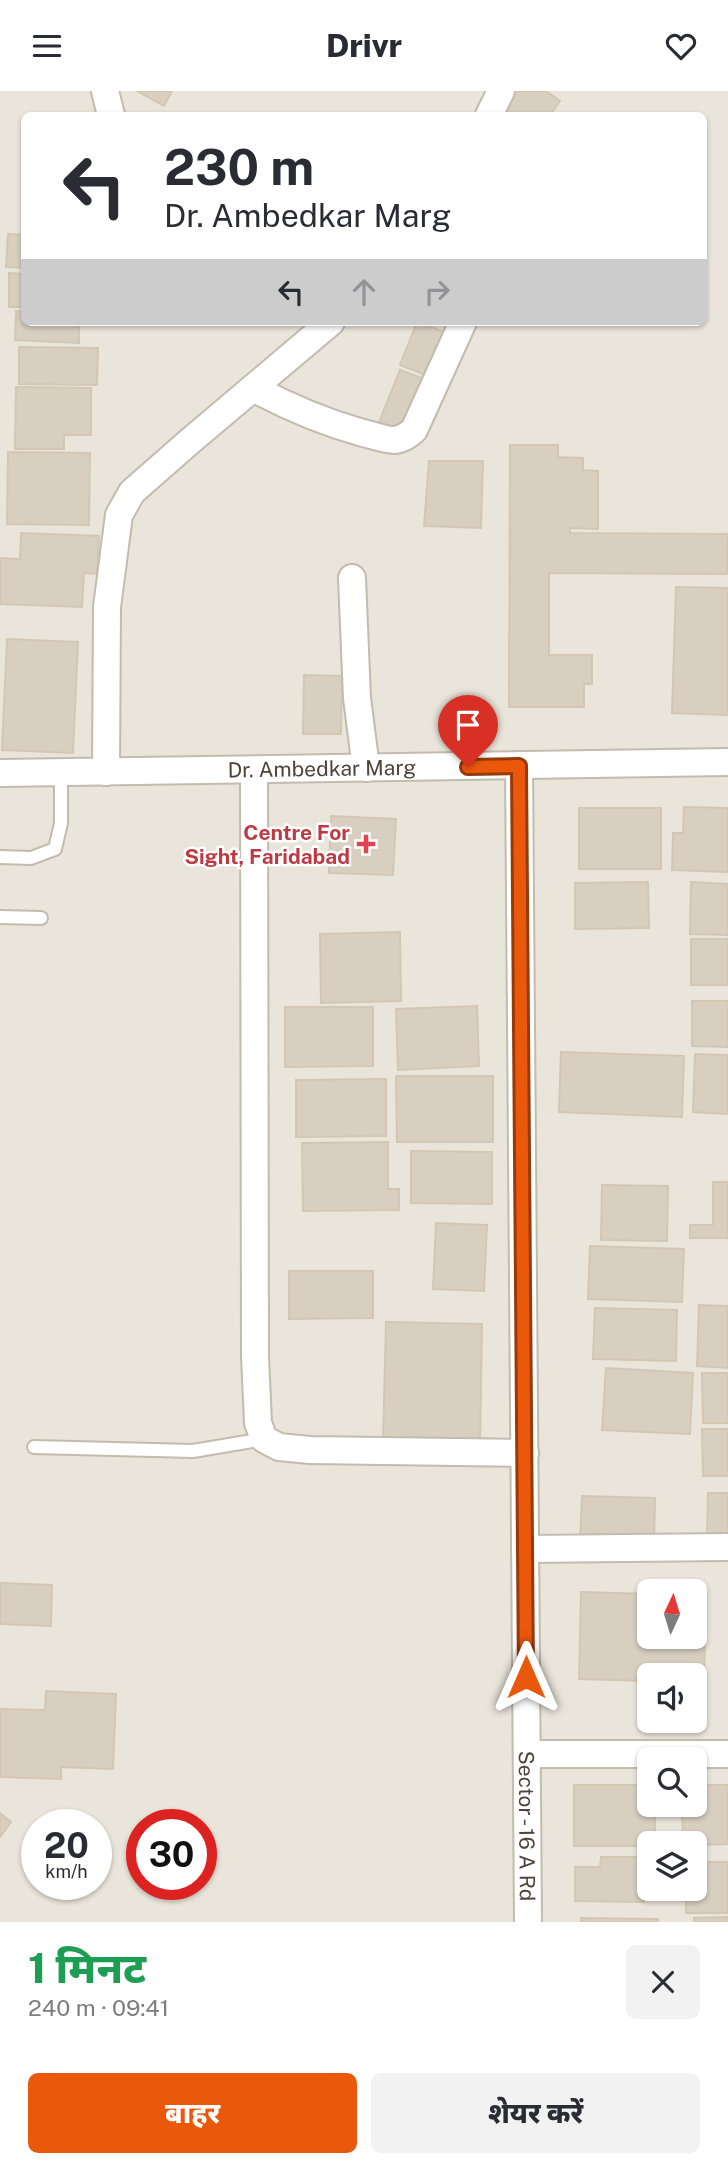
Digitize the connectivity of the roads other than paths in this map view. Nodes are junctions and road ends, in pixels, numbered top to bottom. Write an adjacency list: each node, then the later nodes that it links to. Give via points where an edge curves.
1 (105, 91): 3 (street)
2 (501, 91): 4 (street)
3 (110, 112)
4 (490, 112)
5 (326, 326): 7 (street)
6 (461, 326): 7 (street, via 414,431 405,437 382,438 323,421)
7 (253, 388): 14 (street, via 132,492 119,515 107,607)
8 (352, 577): 11 (street, via 357,698)
9 (728, 762): 10 (street, Dr. Ambedkar Marg)
10 (519, 766): 11 (street, Dr. Ambedkar Marg); 21 (street, Sector - 16 A Rd)
11 (366, 768): 12 (street, Dr. Ambedkar Marg)
12 (254, 769): 14 (street, Dr. Ambedkar Marg); 19 (street, via 255,1356 258,1423)
13 (61, 772): 14 (street, Dr. Ambedkar Marg); 15 (street, Dr. Ambedkar Marg); 16 (lane, via 61,823 55,849 31,858)
14 (106, 772)
15 (0, 773)
16 (0, 857)
17 (0, 917): 18 (lane)
18 (41, 918)
19 (264, 1439): 20 (lane, via 193,1451); 21 (street, via 279,1447 310,1450)
20 (34, 1447)
21 (525, 1453): 23 (street, Sector - 16 A Rd)
22 (728, 1547): 23 (street)
23 (525, 1549): 24 (street, Sector - 16 A Rd)
24 (527, 1753): 25 (street); 26 (street, Sector - 16 A Rd)
25 (728, 1754)
26 (528, 1922)

